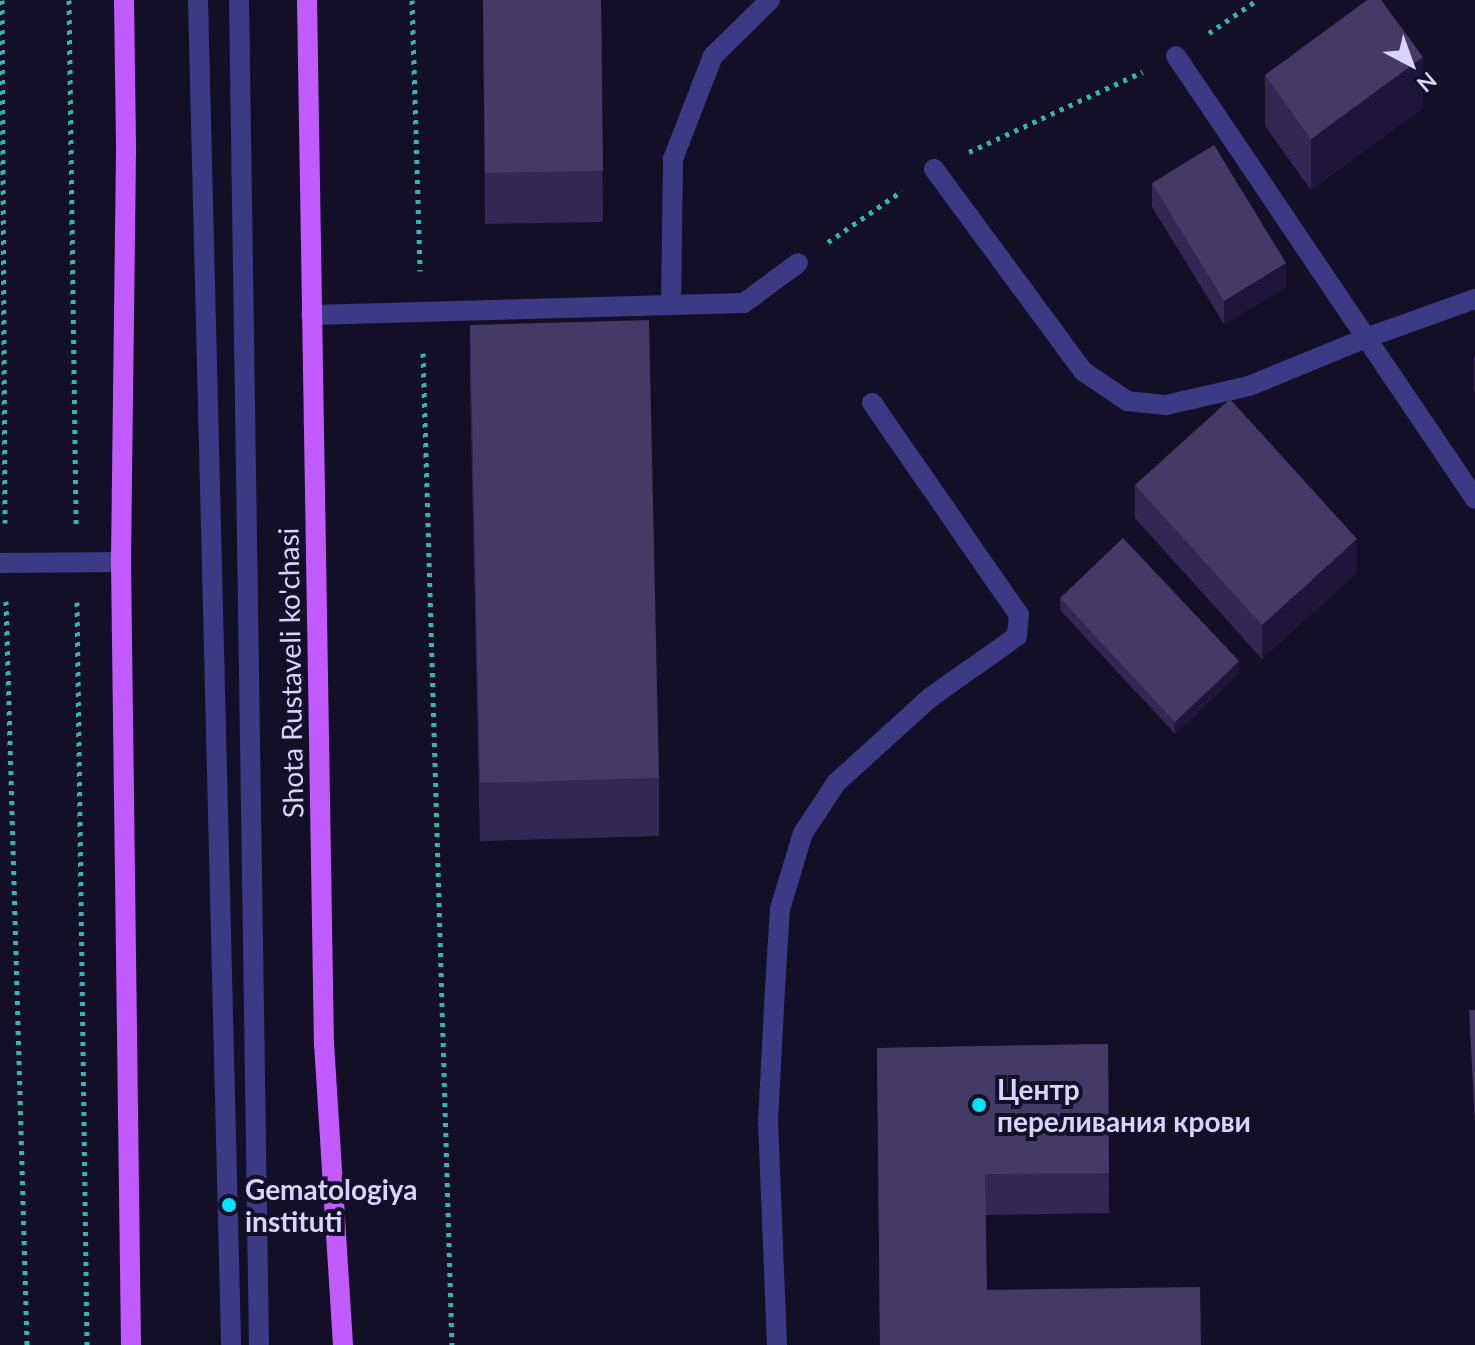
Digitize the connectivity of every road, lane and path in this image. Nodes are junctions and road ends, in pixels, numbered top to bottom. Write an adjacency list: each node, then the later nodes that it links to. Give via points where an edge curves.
1 (2, 0): 22 (path)
2 (69, 0): 20 (path)
3 (124, 0): 21 (main road)
4 (198, 0): 26 (lane)
5 (239, 0): 27 (lane)
6 (307, 0): 16 (main road, Shota Rustaveli ko'chasi)
7 (412, 0): 15 (path)
8 (770, 0): 14 (lane, via 713,56 673,159)
9 (1257, 0): 10 (path)
10 (1176, 56): 11 (path); 17 (lane)
11 (934, 169): 12 (path); 17 (lane, via 1083,371 1127,401 1166,405 1249,386)
12 (798, 263): 14 (lane, via 744,303)
13 (1475, 299): 17 (lane)
14 (671, 305): 15 (lane)
15 (421, 312): 16 (lane); 29 (path)
16 (311, 315): 28 (main road, Shota Rustaveli ko'chasi, via 324,1043)
17 (1366, 338): 19 (lane)
18 (872, 403): 30 (lane, via 1019,615 1017,636 931,697 836,783 803,833 780,909 768,1122)
19 (1475, 499)
20 (77, 561): 21 (lane); 22 (lane); 24 (path)
21 (121, 562): 25 (main road)
22 (2, 563): 23 (path)
23 (27, 1345)
24 (87, 1345)
25 (131, 1345)
26 (231, 1345)
27 (259, 1345)
28 (343, 1345)
29 (452, 1345)
30 (777, 1345)

